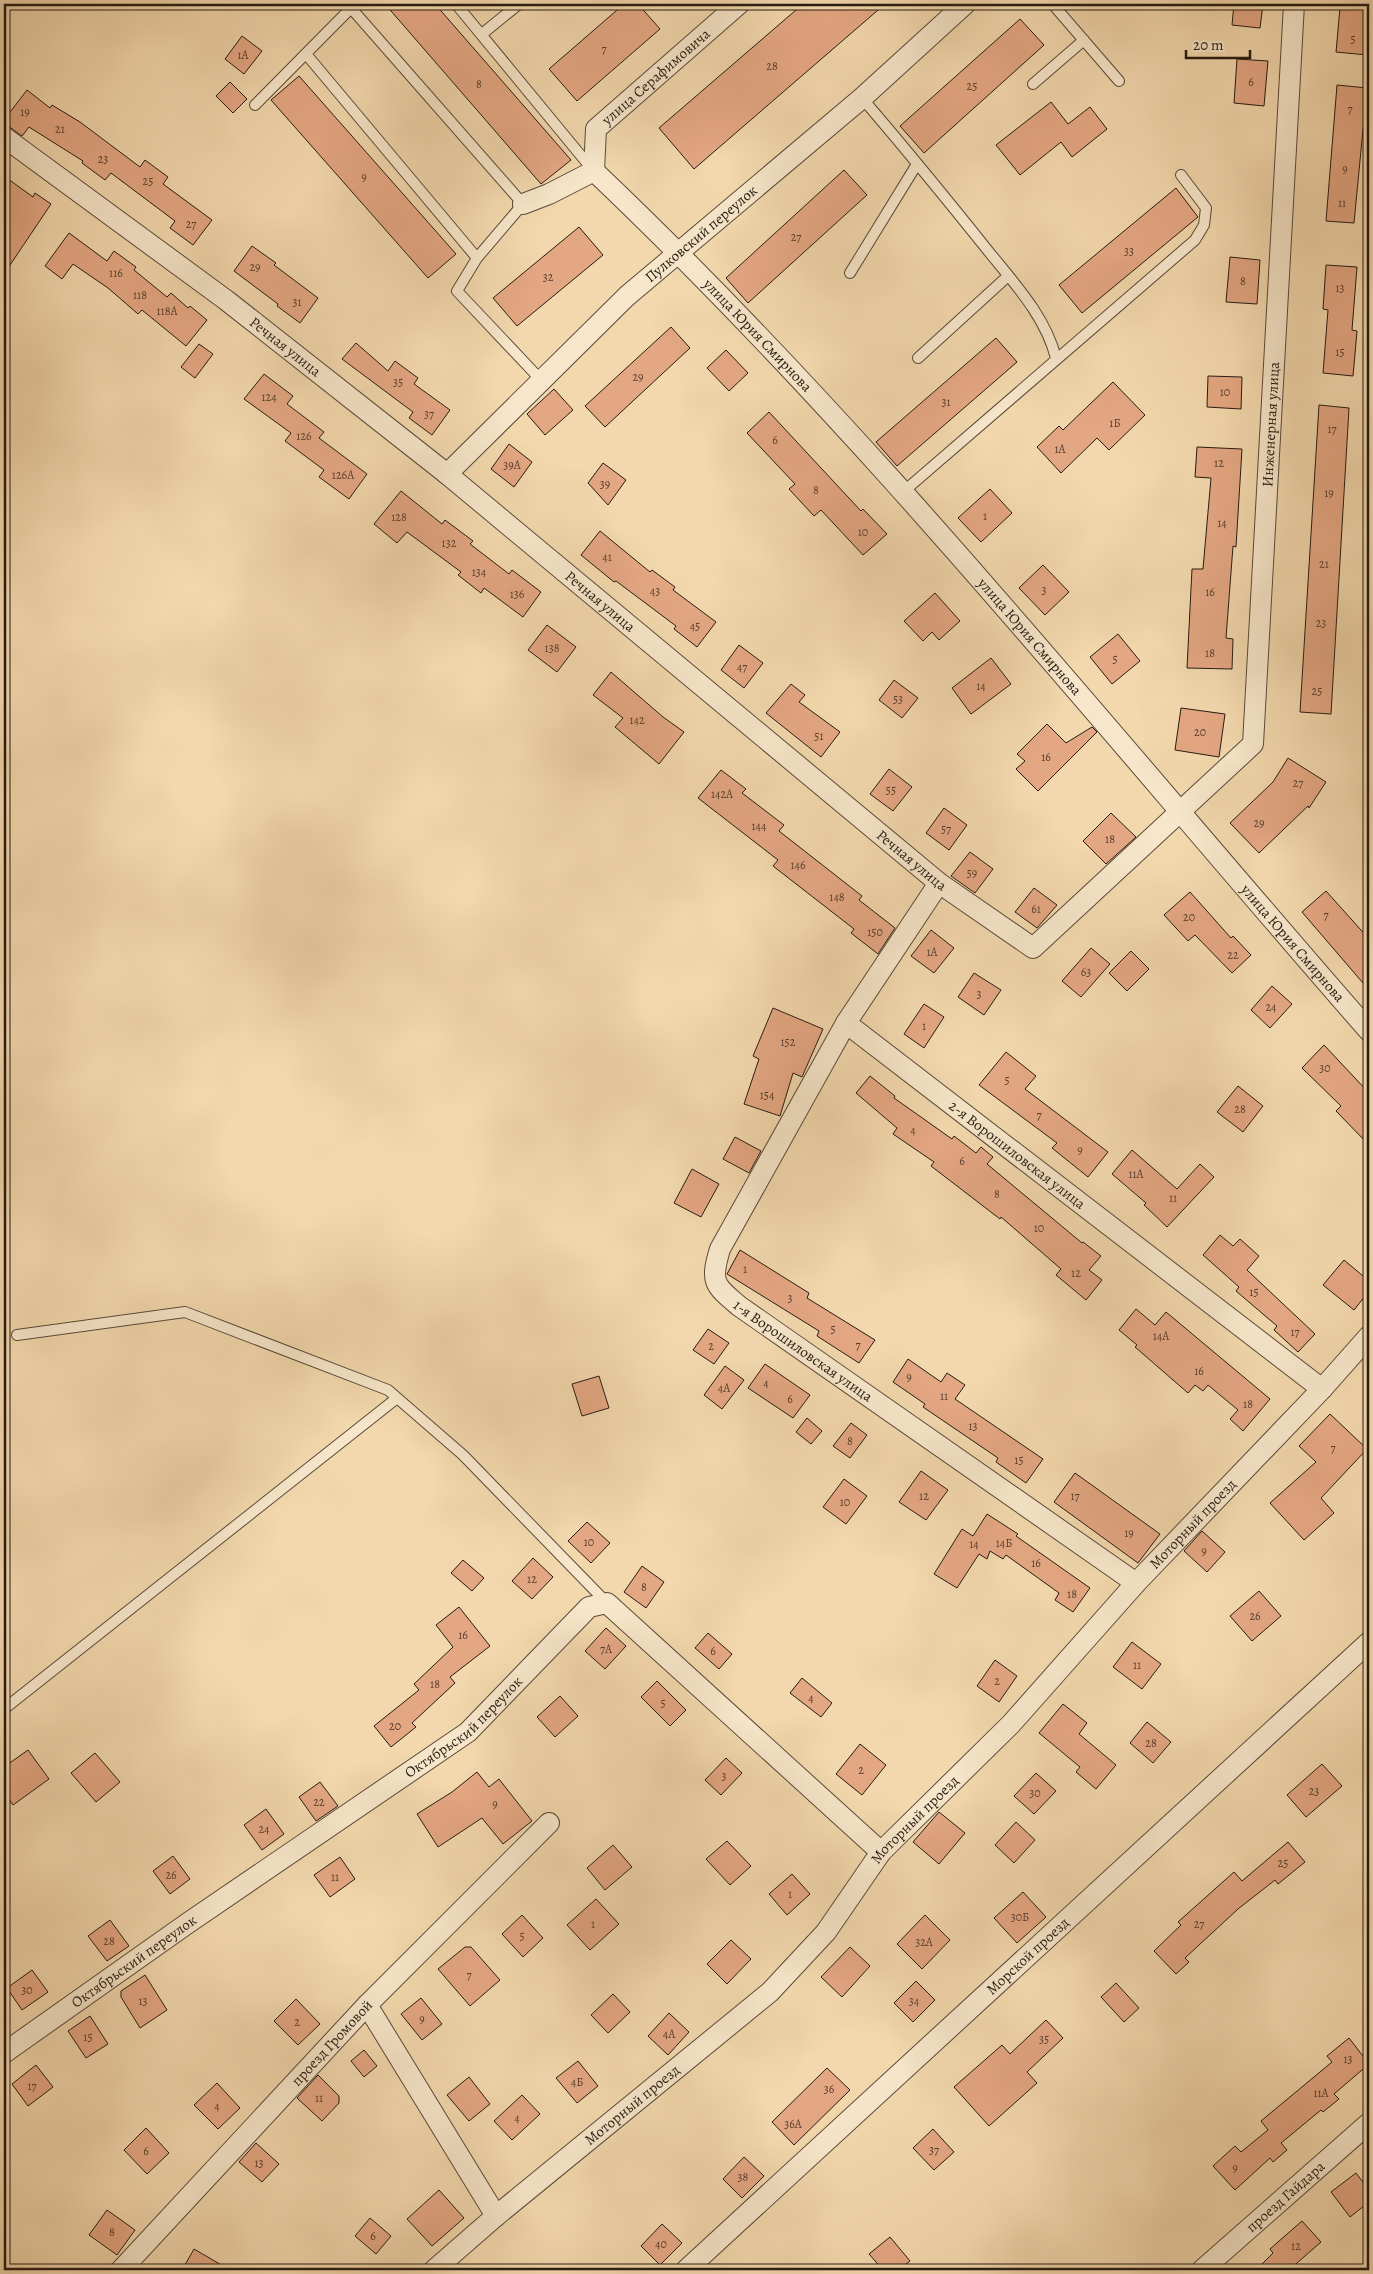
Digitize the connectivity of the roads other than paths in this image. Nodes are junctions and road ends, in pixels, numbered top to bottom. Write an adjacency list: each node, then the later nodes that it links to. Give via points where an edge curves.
1 (456, 4): 8 (lane)
2 (519, 4): 8 (lane)
3 (739, 4): 17 (street, улица Серафимовича, via 596,129)
4 (965, 4): 13 (street, Пулковский переулок)
5 (1055, 4): 9 (lane)
6 (1294, 4): 29 (street, Инженерная улица, via 1253,744)
7 (354, 6): 10 (lane); 19 (lane)
8 (482, 34): 17 (lane)
9 (1084, 40): 11 (lane); 12 (lane)
10 (306, 54): 14 (lane); 21 (lane)
11 (1119, 81)
12 (1033, 84)
13 (862, 98): 16 (lane); 20 (street, Пулковский переулок)
14 (255, 105)
15 (4, 137): 27 (street, Речная улица, via 226,300)
16 (918, 164): 22 (lane); 23 (lane)
17 (594, 171): 19 (street); 20 (street, улица Юрия Смирнова)
18 (1181, 175): 25 (lane, via 1206,208 1204,225 1196,240)
19 (523, 204): 21 (lane)
20 (679, 252): 26 (street, Пулковский переулок, via 627,296); 28 (street, улица Юрия Смирнова)
21 (477, 258): 26 (lane, via 457,291)
22 (850, 273)
23 (1008, 276): 24 (lane); 25 (lane, via 1038,314 1052,341)
24 (918, 358)
25 (1056, 358): 28 (lane)
26 (541, 380): 27 (street, Пулковский переулок)
27 (447, 474): 30 (street, Речная улица)
28 (903, 492): 29 (street, улица Юрия Смирнова)
29 (1181, 813): 30 (street, Речная улица, via 1033,948); 32 (street, улица Юрия Смирнова)
30 (939, 883): 31 (street)
31 (846, 1023): 35 (street, 2-я Ворошиловская улица); 37 (street, 1-я Ворошиловская улица, via 720,1250 713,1272 719,1289)
32 (1369, 1031)
33 (17, 1335): 36 (lane, via 185,1312 388,1390)
34 (1369, 1336): 35 (street, Моторный проезд)
35 (1322, 1389): 37 (street, Моторный проезд)
36 (397, 1398): 38 (lane, via 463,1455); 40 (lane)
37 (1136, 1583): 42 (street, Моторный проезд, via 1011,1724)
38 (607, 1603): 42 (street); 44 (street, Октябрьский переулок, via 589,1607 468,1732 188,1923)
39 (1369, 1642): 49 (street, Морской проезд)
40 (4, 1709)
41 (549, 1823): 43 (street, проезд Громовой)
42 (881, 1852): 46 (street, Моторный проезд, via 826,1932 770,1992)
43 (367, 2005): 46 (street); 47 (street, проезд Громовой)
44 (4, 2054)
45 (1369, 2123): 50 (street, проезд Гайдара)
46 (496, 2216): 48 (street, Моторный проезд)
47 (124, 2269)
48 (434, 2270)
49 (686, 2270)
50 (1202, 2270)

